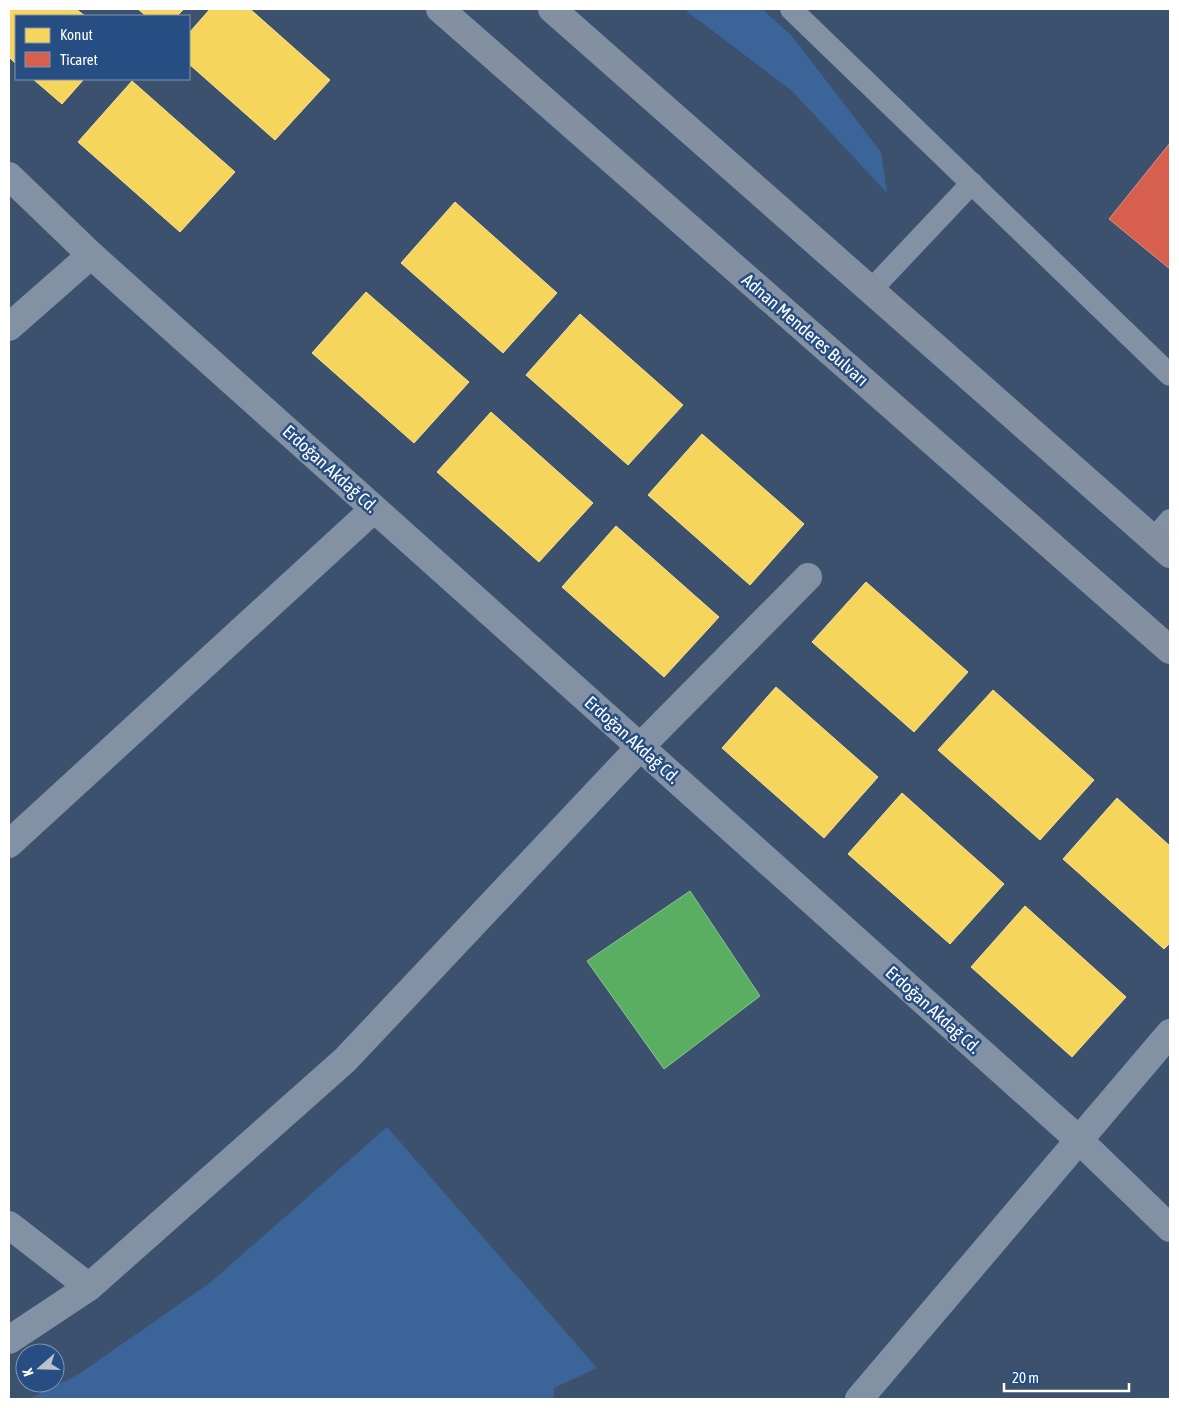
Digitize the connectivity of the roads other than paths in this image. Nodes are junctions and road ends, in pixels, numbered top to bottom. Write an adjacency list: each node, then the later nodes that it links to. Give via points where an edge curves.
1 (440, 9): 13 (highway, Adnan Menderes Bulvarı)
2 (552, 9): 7 (highway)
3 (791, 9): 5 (lane)
4 (9, 176): 6 (street, Erdoğan Akdağ Cd.)
5 (972, 183): 7 (lane); 9 (lane)
6 (91, 255): 8 (street); 10 (street, Erdoğan Akdağ Cd.)
7 (871, 290): 11 (highway)
8 (9, 327)
9 (1170, 375)
10 (374, 509): 14 (street, Erdoğan Akdağ Cd.); 15 (street)
11 (1165, 538)
12 (808, 577): 14 (street)
13 (1170, 650)
14 (640, 747): 17 (street, Erdoğan Akdağ Cd.); 20 (street, via 345,1060)
15 (9, 844)
16 (1170, 1033): 17 (street)
17 (1079, 1140): 19 (street, Erdoğan Akdağ Cd.); 22 (street)
18 (9, 1225): 20 (street)
19 (1170, 1228)
20 (89, 1287): 21 (street)
21 (9, 1340)
22 (859, 1399)

